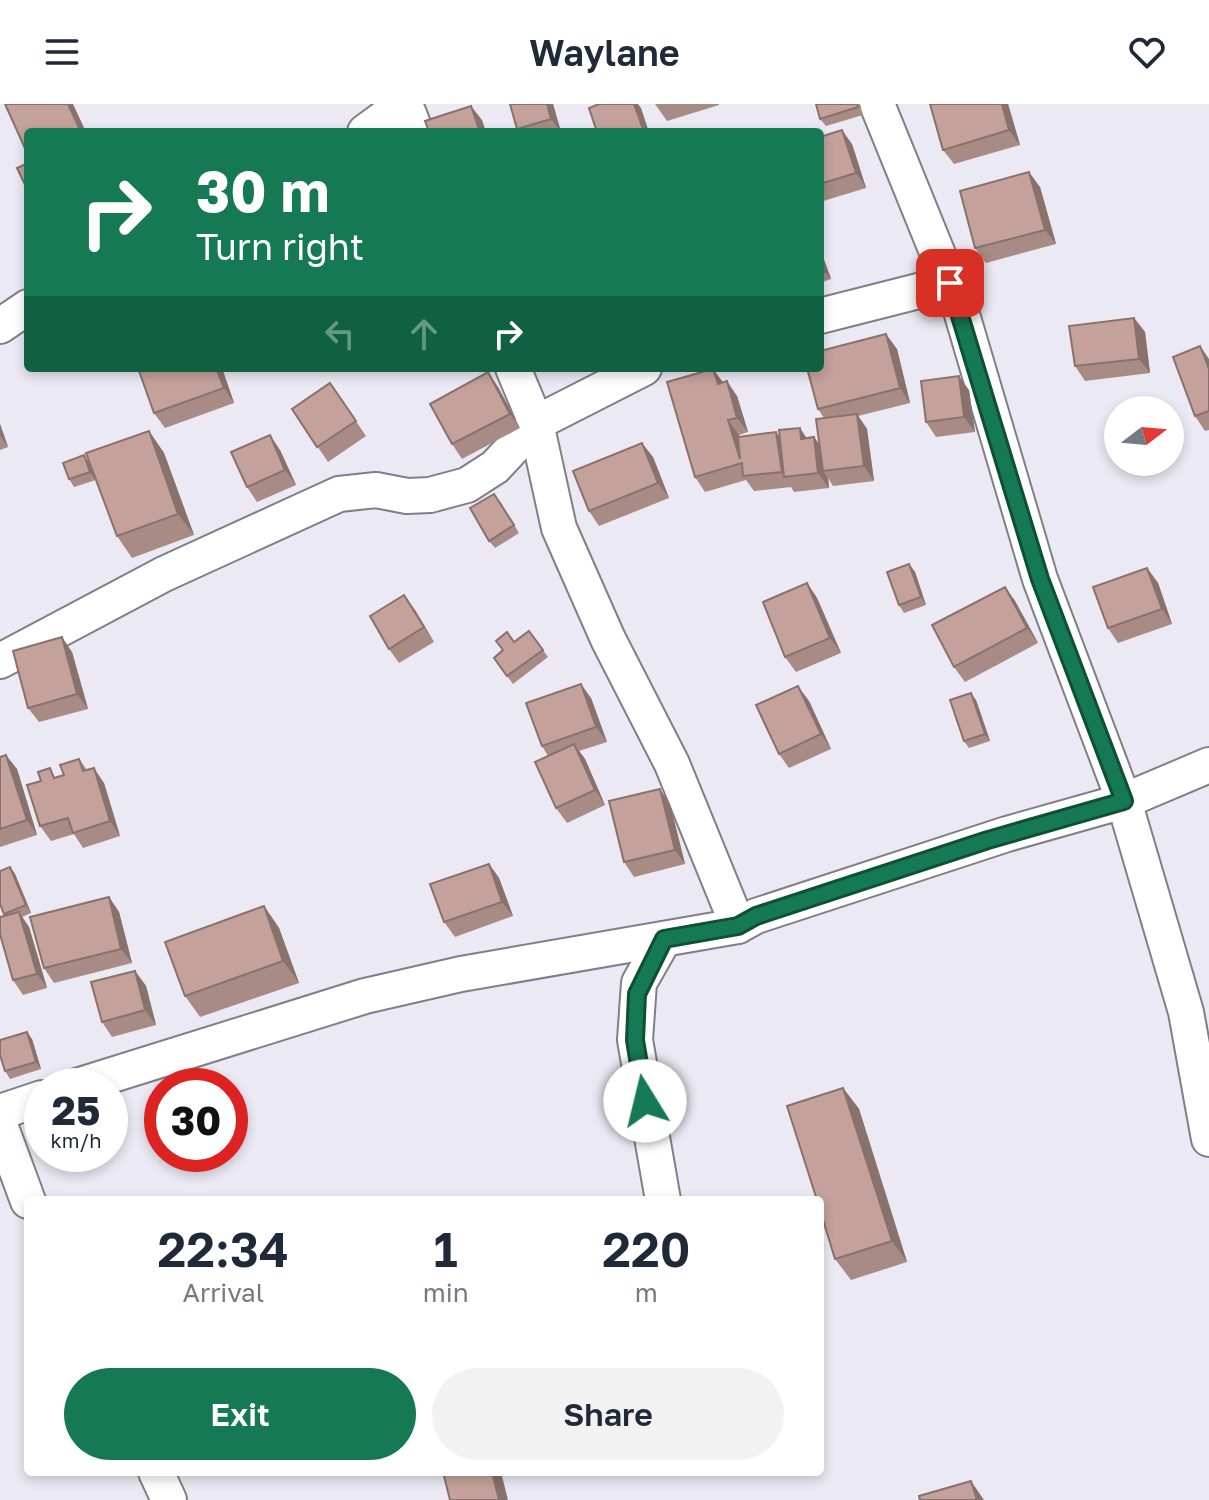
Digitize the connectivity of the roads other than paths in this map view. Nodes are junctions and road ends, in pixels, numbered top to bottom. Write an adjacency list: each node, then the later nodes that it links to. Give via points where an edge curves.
1 (404, 104): 3 (street); 4 (street)
2 (877, 104): 5 (street)
3 (371, 128)
4 (414, 128)
5 (950, 283): 7 (street); 14 (street, via 1040,579)
6 (24, 310): 8 (street)
7 (824, 315)
8 (0, 326)
9 (515, 372): 11 (street)
10 (636, 372): 11 (street)
11 (536, 423): 12 (street, via 495,467 467,485 430,495 376,490 339,494 164,574); 15 (street, via 559,528 672,764)
12 (0, 661)
13 (1209, 765): 14 (street)
14 (1124, 801): 15 (street, via 970,846); 21 (street, via 1186,1012)
15 (738, 926): 16 (street)
16 (664, 939): 17 (street, via 365,996); 23 (street, via 639,983 635,1040)
17 (128, 1070)
18 (24, 1104): 19 (street)
19 (0, 1112)
20 (0, 1125): 22 (street)
21 (1209, 1139)
22 (26, 1196)
23 (662, 1196)
24 (158, 1476): 25 (street)
25 (169, 1500)

